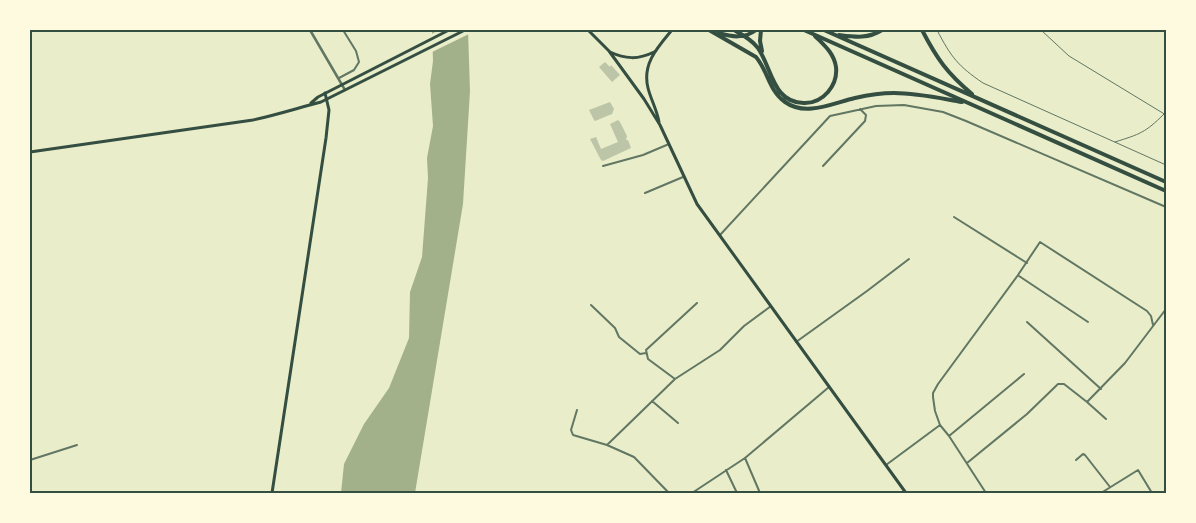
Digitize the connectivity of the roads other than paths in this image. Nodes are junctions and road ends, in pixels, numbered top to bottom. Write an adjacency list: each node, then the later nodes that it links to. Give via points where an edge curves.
1 (310, 30): 23 (street)
2 (343, 30): 23 (street, via 359,62 354,70)
3 (449, 30): 24 (main road)
4 (465, 30): 25 (main road)
5 (588, 30): 20 (main road)
6 (672, 30): 21 (main road)
7 (734, 30): 19 (highway)
8 (756, 30): 19 (highway)
9 (762, 30): 22 (highway, via 760,41)
10 (804, 30): 17 (highway)
11 (824, 30): 18 (highway)
12 (882, 30): 18 (highway, via 861,37)
13 (922, 30): 27 (highway, via 940,63)
14 (937, 30): 34 (lane, via 953,59 983,83)
15 (1040, 30): 32 (lane, via 1069,56)
16 (710, 31): 19 (highway); 30 (highway, via 756,57 774,92 795,107 813,108 893,93 926,95)
17 (811, 33): 22 (highway, via 831,54 836,70 832,88 818,100 800,103 786,98 773,82); 30 (highway)
18 (833, 34): 27 (highway)
19 (745, 36): 22 (highway, via 754,42)
20 (609, 51): 21 (main road, via 633,58); 33 (main road)
21 (654, 52): 33 (main road, via 649,62 647,81)
22 (764, 58)
23 (339, 79): 24 (street)
24 (342, 85): 25 (street); 26 (main road)
25 (344, 90): 28 (main road)
26 (325, 93): 28 (main road); 29 (main road)
27 (975, 97): 41 (highway)
28 (327, 98): 29 (main road); 80 (main road, via 326,138)
29 (310, 103): 36 (main road, via 253,120)
30 (969, 104): 42 (highway)
31 (860, 109): 39 (street, via 866,115 865,121); 44 (street, via 898,105 943,112); 46 (street, via 830,116)
32 (1165, 114): 34 (lane, via 1150,129)
33 (660, 125): 35 (main road)
34 (1114, 142): 37 (lane)
35 (669, 144): 38 (street); 40 (main road)
36 (30, 152)
37 (1166, 165)
38 (603, 166)
39 (823, 166)
40 (683, 176): 43 (street); 46 (main road, via 697,204)
41 (1166, 182)
42 (1166, 191)
43 (645, 193)
44 (1166, 207)
45 (954, 218): 48 (street)
46 (720, 235): 52 (main road)
47 (909, 259): 57 (street)
48 (1027, 263): 49 (street); 56 (street, via 1040,242 1147,311)
49 (1018, 276): 55 (street); 68 (street, via 938,384 934,393)
50 (591, 304): 58 (street, via 615,328 618,336 640,354)
51 (697, 304): 58 (street, via 648,346)
52 (771, 306): 57 (main road); 60 (street, via 720,350)
53 (1166, 309): 56 (street)
54 (1027, 322): 62 (street)
55 (1088, 322)
56 (1153, 325): 62 (street)
57 (796, 342): 61 (main road)
58 (646, 353): 60 (street, via 648,359)
59 (1024, 374): 69 (street)
60 (675, 379): 63 (street)
61 (829, 387): 72 (street); 76 (main road)
62 (1101, 389): 64 (street)
63 (652, 401): 67 (street); 70 (street)
64 (1088, 402): 66 (street); 75 (street, via 1064,384 1058,384 1027,414)
65 (577, 410): 70 (street, via 572,434)
66 (1106, 418)
67 (678, 423)
68 (940, 425): 69 (street); 76 (street)
69 (949, 436): 75 (street)
70 (607, 444): 81 (street, via 634,457)
71 (77, 445): 73 (street)
72 (744, 458): 77 (street); 84 (street)
73 (30, 460)
74 (1076, 460): 78 (street, via 1085,455)
75 (966, 463): 86 (street)
76 (886, 465): 85 (main road)
77 (726, 470): 82 (street); 83 (street)
78 (1110, 487): 79 (street); 88 (street, via 1138,470)
79 (1106, 492): 87 (street)
80 (272, 493)
81 (669, 493)
82 (692, 493)
83 (737, 493)
84 (760, 493)
85 (906, 493)
86 (986, 493)
87 (1101, 493)
88 (1152, 493)

